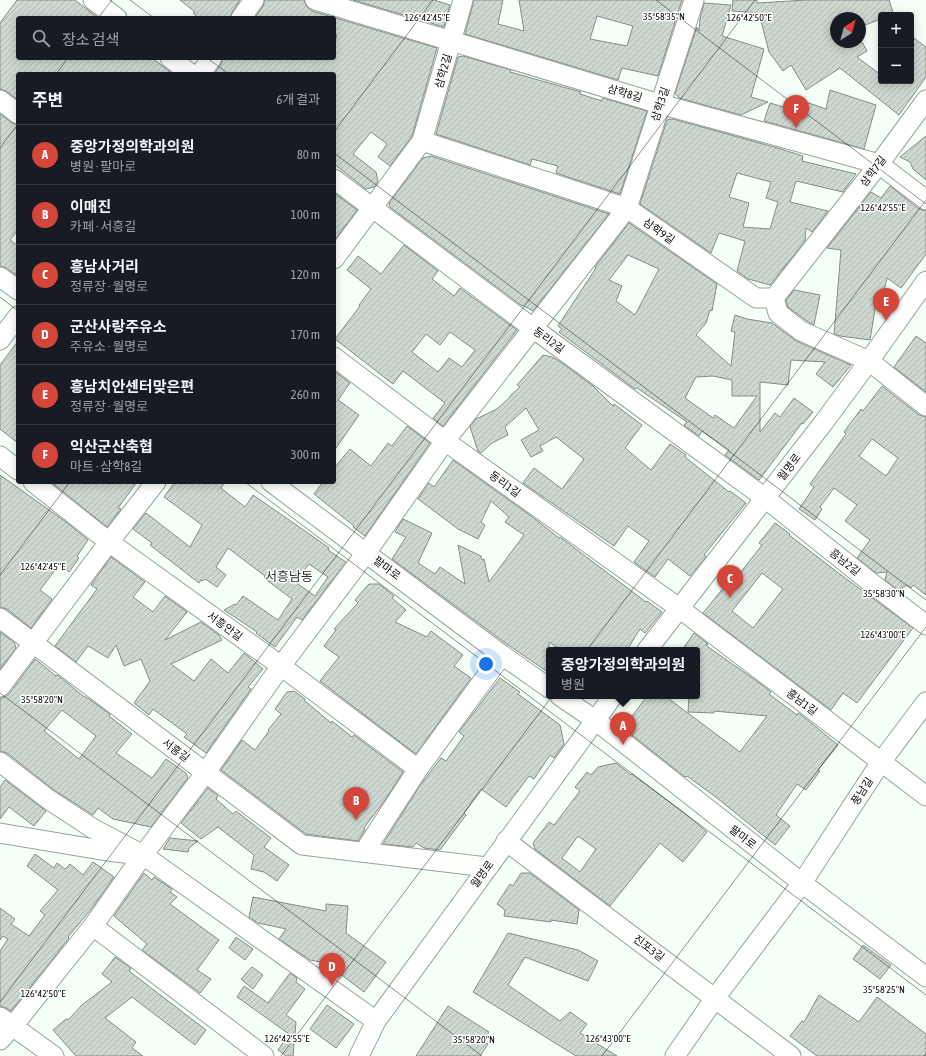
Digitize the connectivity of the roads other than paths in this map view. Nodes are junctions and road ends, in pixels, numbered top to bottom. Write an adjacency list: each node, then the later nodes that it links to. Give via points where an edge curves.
1 (94, 0): 6 (street)
2 (254, 0): 7 (street)
3 (315, 0): 8 (street, 삼학8길)
4 (464, 0): 8 (street, 삼학2길)
5 (694, 0): 15 (street, 삼학3길)
6 (114, 16)
7 (242, 16)
8 (451, 40): 15 (street, 삼학8길); 17 (street, 삼학2길)
9 (173, 60): 11 (street)
10 (210, 60): 12 (street)
11 (188, 72)
12 (202, 72)
13 (0, 100): 16 (street)
14 (926, 100): 18 (street, 삼학7길)
15 (660, 104): 18 (street, 삼학8길); 22 (street, 삼학3길)
16 (16, 112)
17 (422, 141): 21 (street); 22 (street, 삼학9길)
18 (879, 164): 20 (street, 삼학8길); 27 (street, 삼학7길)
19 (336, 180): 21 (street, 동리2길)
20 (926, 200)
21 (372, 207): 23 (street); 29 (street, 동리2길)
22 (627, 208): 27 (street, 삼학9길, via 756,298); 29 (street, 삼학3길)
23 (336, 256)
24 (0, 277): 26 (street)
25 (926, 281): 32 (street, 월명로)
26 (16, 289)
27 (774, 298): 32 (street, via 778,312 801,332)
28 (16, 319): 30 (street)
29 (534, 329): 34 (street, 삼학3길); 40 (street, 동리2길)
30 (0, 340)
31 (336, 359): 34 (street, 동리1길)
32 (869, 361): 33 (street); 40 (street, 월명로)
33 (926, 406)
34 (445, 441): 42 (street, 삼학3길); 43 (street, 동리1길)
35 (0, 456): 36 (street)
36 (16, 468)
37 (36, 484): 41 (street, 서흥안길)
38 (154, 484): 41 (street)
39 (274, 484): 42 (street, 팔마로)
40 (765, 498): 43 (street, 월명로); 45 (street, 흥남2길)
41 (109, 542): 46 (street); 49 (street, 서흥안길)
42 (366, 553): 48 (street, 팔마로); 49 (street, 삼학3길)
43 (679, 608): 47 (street, 월명로); 57 (street, 흥남1길)
44 (0, 618): 46 (street, 서흥길)
45 (926, 625)
46 (34, 643): 51 (street); 59 (street, 서흥길)
47 (650, 647)
48 (502, 655): 50 (street, 팔마로); 58 (street)
49 (281, 666): 58 (street, 서흥안길); 59 (street, 삼학3길)
50 (546, 686)
51 (0, 687)
52 (564, 699): 55 (street, 팔마로)
53 (611, 699): 55 (street, 월명로)
54 (926, 702): 57 (street, 풍남길)
55 (595, 720): 62 (street, 월명로); 66 (street, 팔마로)
56 (0, 762): 64 (street, via 48,800 92,828)
57 (882, 762): 60 (street, 흥남1길); 66 (street, 풍남길)
58 (418, 769): 63 (street)
59 (206, 772): 63 (street, 서흥길, via 302,845); 64 (street, 삼학3길)
60 (926, 796)
61 (0, 833): 64 (street)
62 (506, 841): 65 (street, 월명로); 69 (street, 진포3길)
63 (364, 852): 65 (street, 서흥길)
64 (143, 855): 67 (street, 삼학3길); 70 (street)
65 (487, 867): 70 (street, 월명로)
66 (802, 883): 68 (street, 팔마로); 69 (street, 풍남길)
67 (93, 926): 71 (street, 삼학3길); 73 (street)
68 (926, 977)
69 (715, 998): 75 (street, 풍남길); 76 (street, 진포3길)
70 (376, 1021): 74 (street, 월명로)
71 (4, 1028): 72 (street)
72 (54, 1056)
73 (264, 1056)
74 (359, 1056)
75 (674, 1056)
76 (791, 1056)

